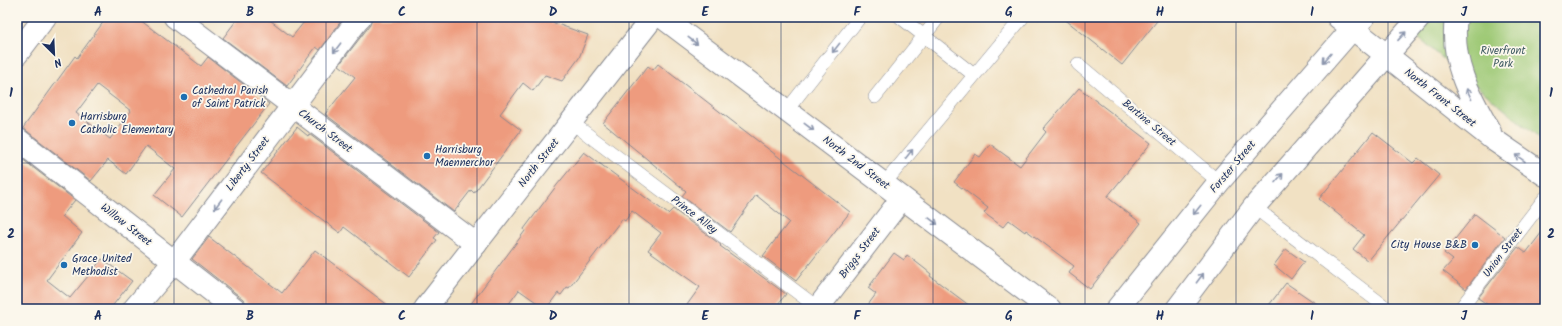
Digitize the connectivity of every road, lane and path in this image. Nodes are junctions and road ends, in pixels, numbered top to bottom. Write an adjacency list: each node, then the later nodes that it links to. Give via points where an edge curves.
1 (45, 17): 14 (main road)
2 (175, 17): 19 (main road, Church Street)
3 (360, 17): 19 (main road, Liberty Street, one-way to 19)
4 (653, 17): 21 (main road, North Street)
5 (662, 17): 20 (main road, North 2nd Street, one-way to 20)
6 (860, 17): 20 (lane, one-way to 20)
7 (900, 17): 13 (lane)
8 (939, 17): 13 (lane)
9 (1420, 17): 15 (main road, one-way to 9)
10 (1456, 17): 23 (main road, one-way to 10, via 1461,75 1454,33)
11 (1022, 18): 17 (lane)
12 (1351, 21): 15 (main road, North Front Street); 25 (main road, Forster Street, one-way to 25)
13 (924, 35): 17 (lane); 18 (lane)
14 (17, 54)
15 (1385, 55): 23 (main road, North Front Street); 29 (main road, one-way to 15)
16 (1078, 64): 25 (lane, Bartine Street)
17 (974, 75): 26 (lane, one-way to 17)
18 (875, 97)
19 (293, 106): 30 (main road, Church Street); 31 (main road, Liberty Street, one-way to 31)
20 (786, 110): 26 (main road, North 2nd Street, one-way to 26)
21 (571, 122): 30 (main road, North Street); 32 (lane, Prince Alley)
22 (17, 139): 31 (main road, Willow Street)
23 (1494, 140): 24 (main road, North Front Street, one-way to 23)
24 (1545, 175)
25 (1219, 182): 37 (main road, Forster Street, one-way to 37)
26 (884, 184): 27 (main road, North 2nd Street)
27 (902, 198): 32 (main road, Briggs Street); 36 (main road, North 2nd Street, one-way to 36)
28 (1545, 198): 40 (lane, Union Street)
29 (1254, 207): 38 (main road, one-way to 29); 39 (lane)
30 (476, 244): 35 (main road, North Street)
31 (174, 262): 33 (main road, Liberty Street); 34 (main road, Willow Street)
32 (818, 308)
33 (134, 309)
34 (235, 309)
35 (425, 309)
36 (1050, 309)
37 (1117, 309)
38 (1177, 309)
39 (1388, 309)
40 (1460, 309)

